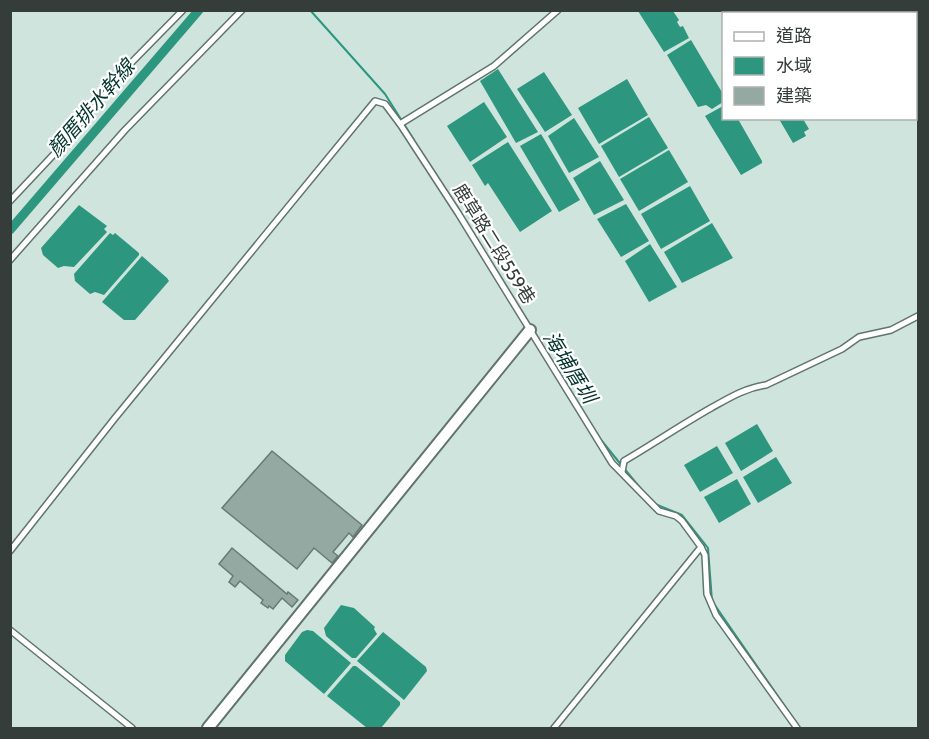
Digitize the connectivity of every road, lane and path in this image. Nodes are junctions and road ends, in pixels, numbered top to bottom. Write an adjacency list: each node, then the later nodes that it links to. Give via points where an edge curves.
1 (183, 10): 5 (lane)
2 (242, 10): 6 (lane, via 125,130)
3 (558, 10): 4 (lane, via 494,66)
4 (400, 124): 8 (lane, 鹿草路二段559巷); 11 (lane, 鹿草路二段559巷, via 385,104 375,101)
5 (10, 201)
6 (10, 260)
7 (918, 316): 9 (lane, via 891,330 859,337 766,385 734,396 624,461)
8 (530, 330): 9 (lane, 鹿草路二段559巷, via 612,463); 14 (street)
9 (622, 472): 10 (lane, 鹿草路二段559巷, via 659,511 682,521)
10 (701, 547): 15 (lane); 16 (lane, 鹿草路二段559巷, via 712,609)
11 (10, 551)
12 (10, 630): 13 (lane)
13 (132, 729)
14 (208, 729)
15 (554, 729)
16 (797, 729)

